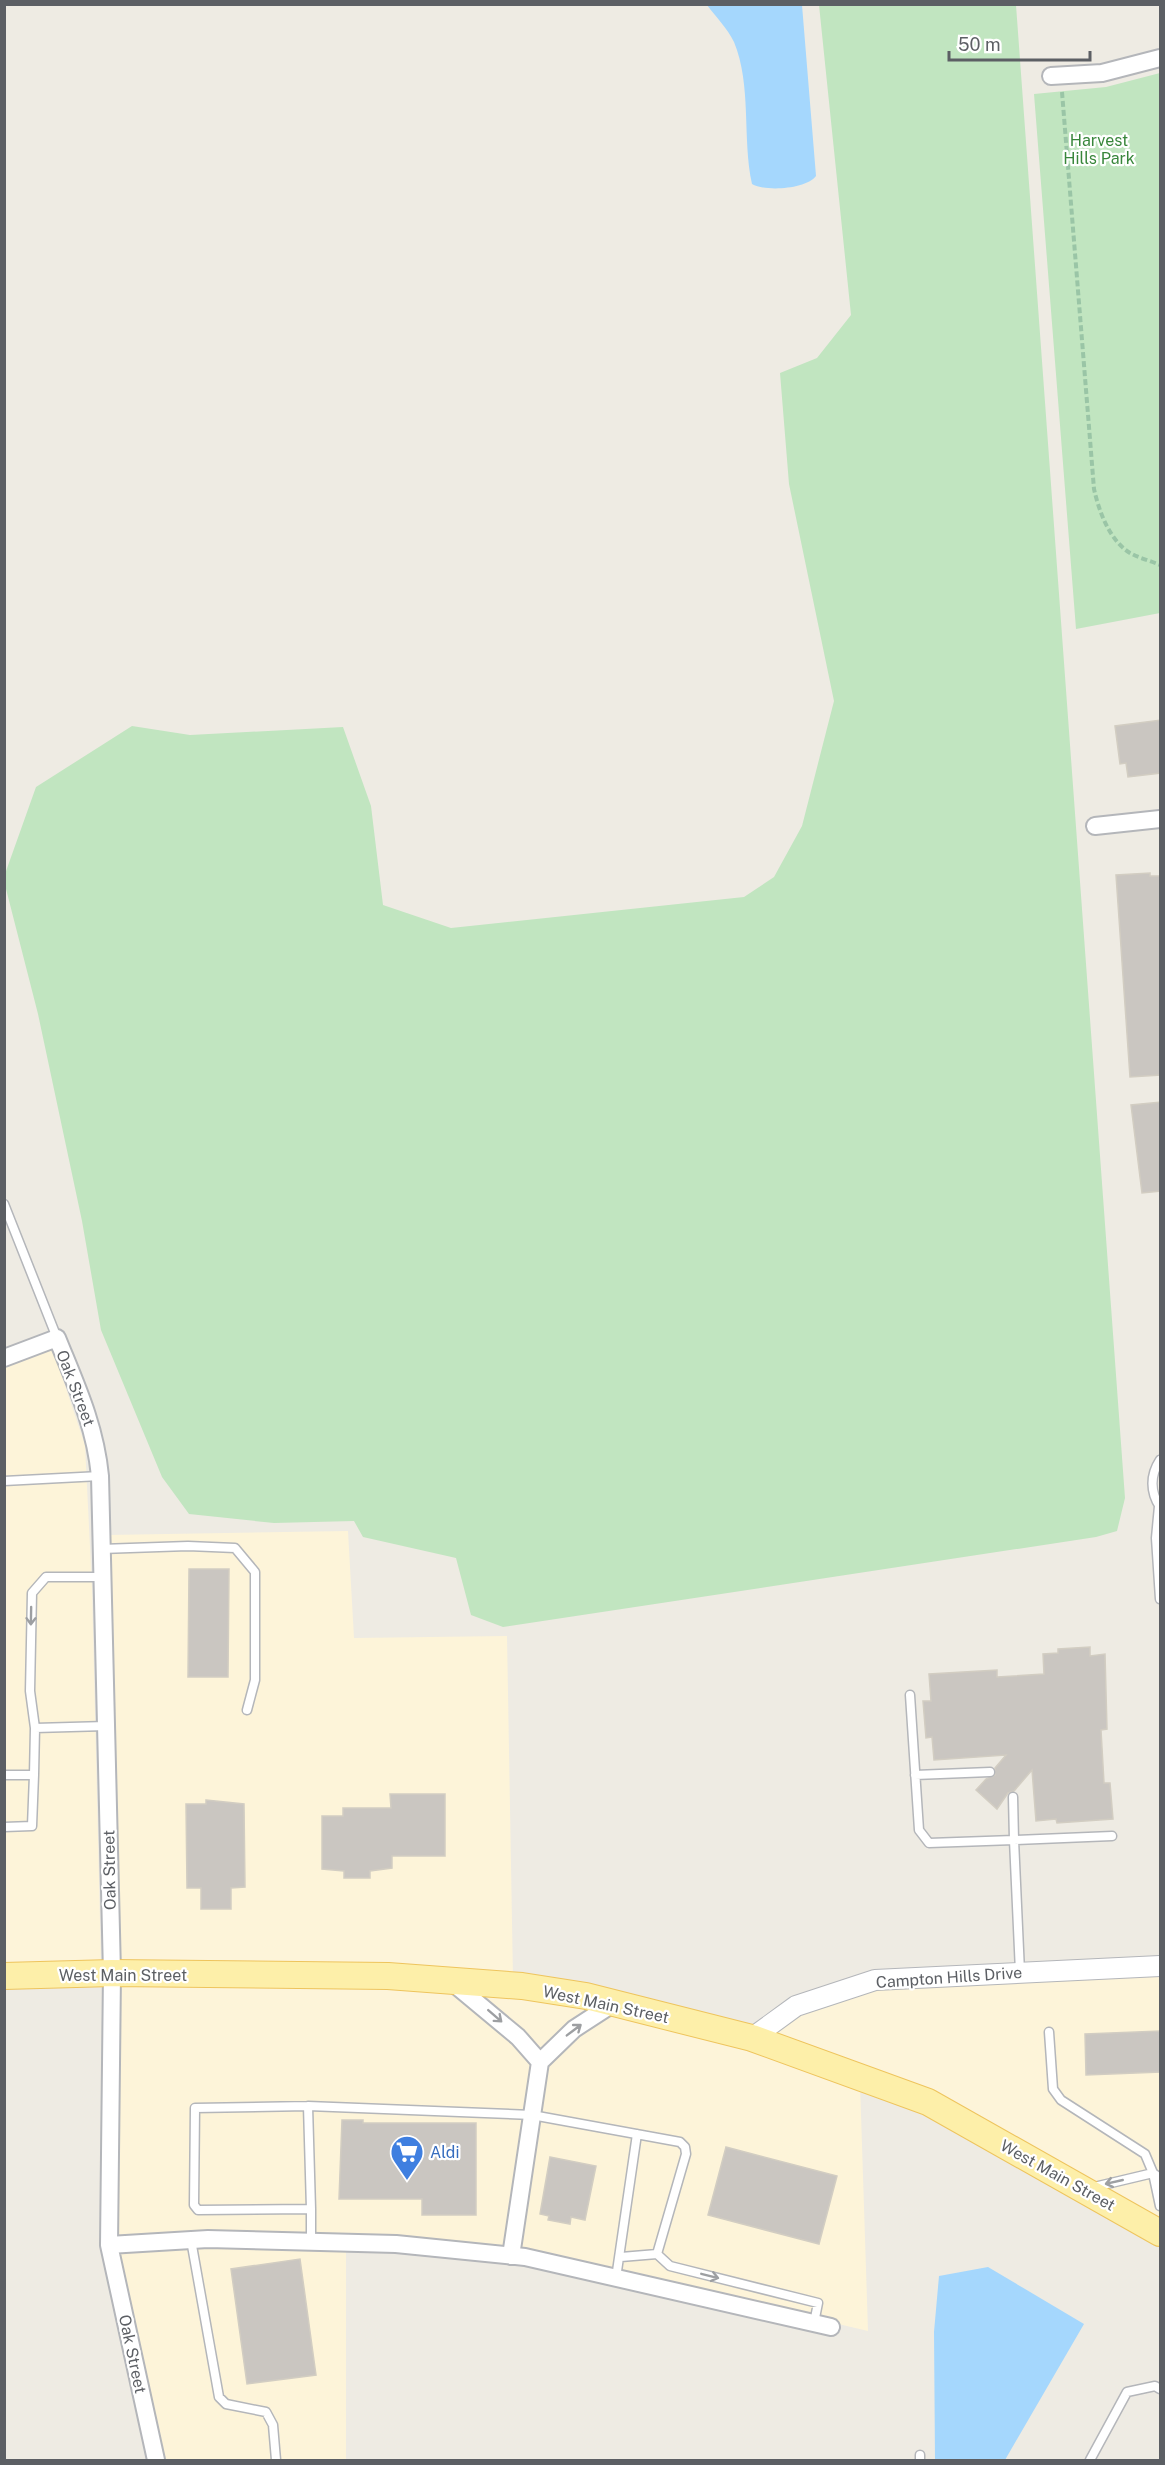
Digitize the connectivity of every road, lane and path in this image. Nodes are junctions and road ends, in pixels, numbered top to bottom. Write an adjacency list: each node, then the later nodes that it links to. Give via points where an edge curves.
1 (1161, 58): 2 (street, via 1102,73)
2 (1056, 76): 3 (path, via 1094,489 1099,511 1112,534 1128,552)
3 (1161, 565)
4 (1161, 819): 5 (street)
5 (1095, 826)
6 (4, 1204): 7 (lane)
7 (57, 1338): 8 (street, Oak Street); 10 (street, Oak Street, via 89,1416)
8 (4, 1358)
9 (1161, 1460): 12 (lane, via 1152,1479)
10 (99, 1476): 11 (lane); 13 (street, Oak Street)
11 (4, 1481)
12 (1160, 1507): 15 (lane, via 1156,1538)
13 (101, 1549): 14 (street, Oak Street); 17 (lane, via 235,1548 255,1572 255,1680)
14 (102, 1577): 18 (street, Oak Street); 19 (lane, one-way to 19, via 46,1577 32,1593 30,1691)
15 (1161, 1599)
16 (910, 1695): 23 (lane)
17 (247, 1710)
18 (106, 1726): 19 (lane); 30 (street, Oak Street)
19 (35, 1728): 22 (lane)
20 (990, 1772): 23 (lane)
21 (4, 1775): 22 (lane)
22 (34, 1775): 25 (lane, via 32,1826)
23 (915, 1775): 27 (lane, via 919,1830 928,1843)
24 (1013, 1797): 27 (lane)
25 (4, 1827)
26 (1112, 1836): 27 (lane)
27 (1014, 1840): 29 (lane)
28 (1161, 1966): 29 (street, Campton Hills Drive)
29 (1020, 1972): 35 (street, Campton Hills Drive, via 875,1980 796,2006)
30 (112, 1973): 31 (main road, West Main Street); 32 (main road, West Main Street); 47 (street, Oak Street)
31 (4, 1977)
32 (449, 1980): 33 (main road, West Main Street, via 522,1986); 36 (street, one-way to 36, via 518,2037)
33 (614, 2003): 35 (main road, West Main Street); 36 (street, one-way to 33, via 574,2029)
34 (1049, 2032): 40 (lane, via 1053,2089 1061,2100 1145,2154)
35 (752, 2038): 41 (main road, West Main Street, via 928,2102)
36 (540, 2062): 38 (street)
37 (308, 2106): 38 (lane); 43 (lane); 43 (lane, via 195,2108 194,2205 205,2211)
38 (532, 2115): 39 (lane); 49 (street)
39 (637, 2133): 48 (lane, via 680,2142 685,2147); 50 (lane)
40 (1157, 2176): 41 (lane, one-way to 41); 42 (lane)
41 (1083, 2190): 44 (main road, West Main Street)
42 (1161, 2206)
43 (311, 2210): 46 (lane)
44 (1161, 2233)
45 (191, 2240): 46 (street); 47 (street); 56 (lane, via 219,2397 226,2404 266,2412 273,2425)
46 (310, 2241): 49 (street, via 396,2244)
47 (109, 2245): 55 (street, Oak Street)
48 (657, 2254): 50 (lane); 52 (lane, one-way to 52, via 670,2266 818,2303)
49 (511, 2256): 51 (street)
50 (621, 2257): 51 (lane)
51 (616, 2278): 52 (street)
52 (814, 2323): 53 (street)
53 (831, 2327)
54 (1161, 2389): 57 (lane, via 1155,2386 1127,2392)
55 (156, 2460)
56 (276, 2460)
57 (1090, 2460)

